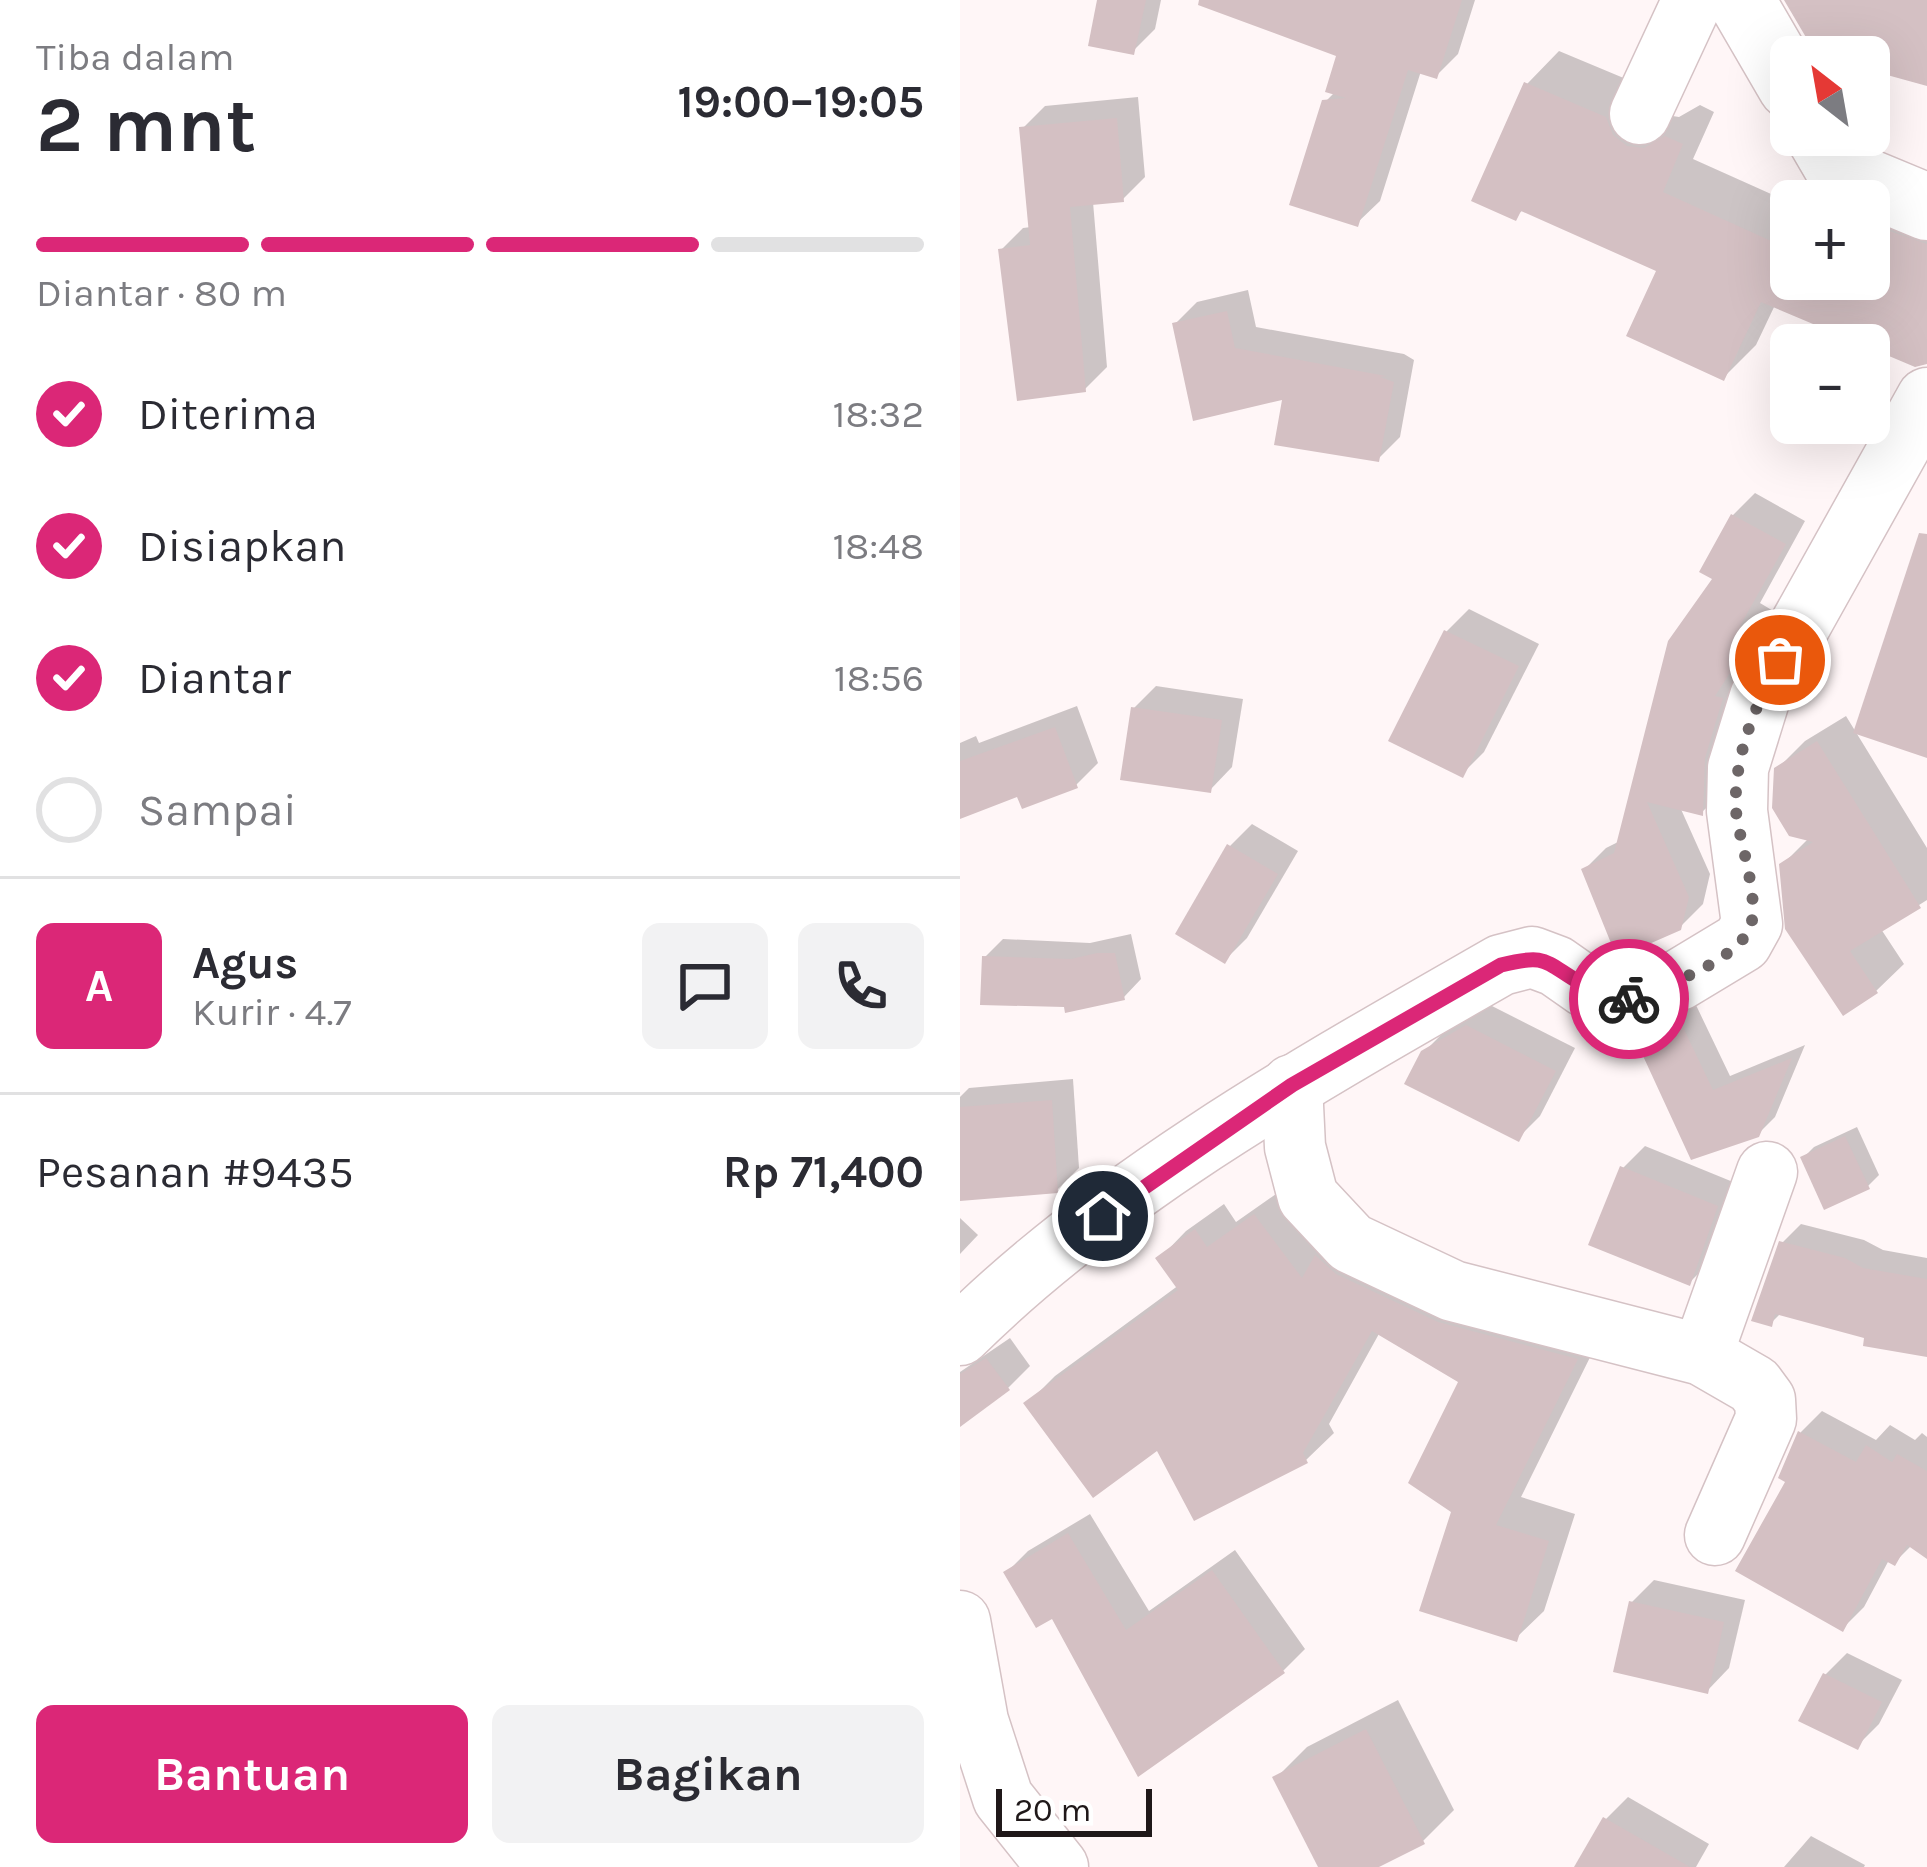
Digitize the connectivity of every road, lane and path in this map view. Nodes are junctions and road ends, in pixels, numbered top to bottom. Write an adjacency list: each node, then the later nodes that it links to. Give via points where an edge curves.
1 (1693, 0): 4 (street)
2 (1742, 0): 3 (main road)
3 (1770, 49)
4 (1640, 114)
5 (1832, 156): 6 (main road, via 1840,171)
6 (1927, 207)
7 (1927, 398): 8 (street, via 1760,697 1738,768 1736,811 1753,925 1742,942 1630,999 1586,987 1532,957 1501,965)
8 (1292, 1085): 10 (street, via 1042,1262); 11 (street, via 1308,1196 1351,1243 1453,1291)
9 (1767, 1172): 11 (street)
10 (960, 1335)
11 (1702, 1355): 12 (street, via 1765,1400 1766,1418)
12 (1715, 1535)
13 (960, 1621): 14 (street, via 1003,1798)
14 (1058, 1867)

